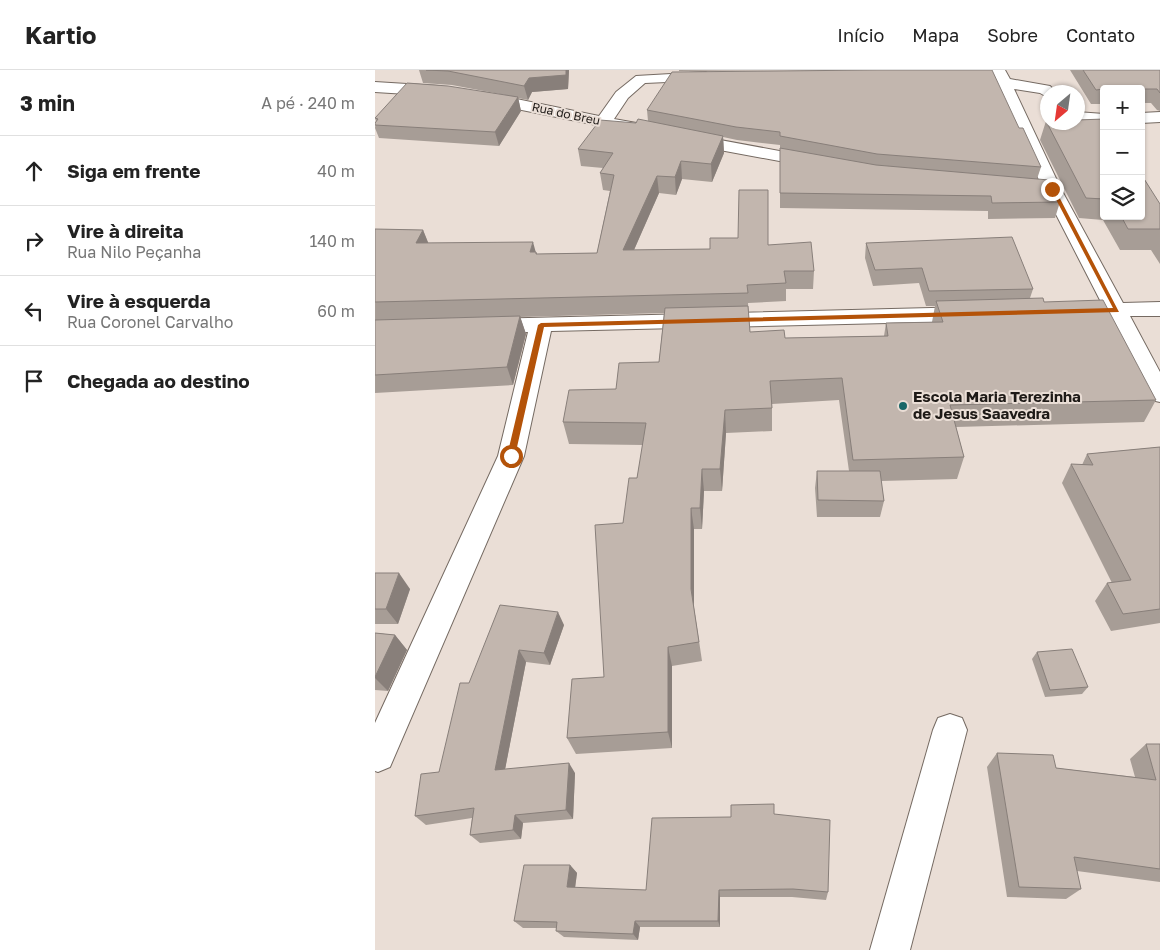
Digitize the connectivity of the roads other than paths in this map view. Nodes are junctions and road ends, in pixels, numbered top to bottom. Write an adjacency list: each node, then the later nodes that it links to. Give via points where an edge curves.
1 (943, 75): 2 (street)
2 (1001, 76): 5 (street); 17 (street)
3 (721, 77): 12 (street, via 641,79 622,95)
4 (375, 87): 6 (street)
5 (1040, 88)
6 (452, 92)
7 (470, 95): 12 (street, Rua do Breu)
8 (1160, 117): 10 (street)
9 (1085, 118): 11 (street)
10 (1145, 118)
11 (1100, 119)
12 (603, 122): 13 (street, Rua do Breu)
13 (649, 131)
14 (668, 135): 15 (street)
15 (837, 167)
16 (1033, 187): 17 (street)
17 (1052, 189): 19 (street)
18 (1160, 309): 19 (street)
19 (1117, 310): 20 (street); 24 (street)
20 (1048, 312)
21 (988, 314): 22 (street)
22 (541, 325): 23 (street); 26 (street, via 511,456)
23 (463, 327)
24 (1160, 394)
25 (951, 730): 27 (street)
26 (378, 755)
27 (890, 950)

